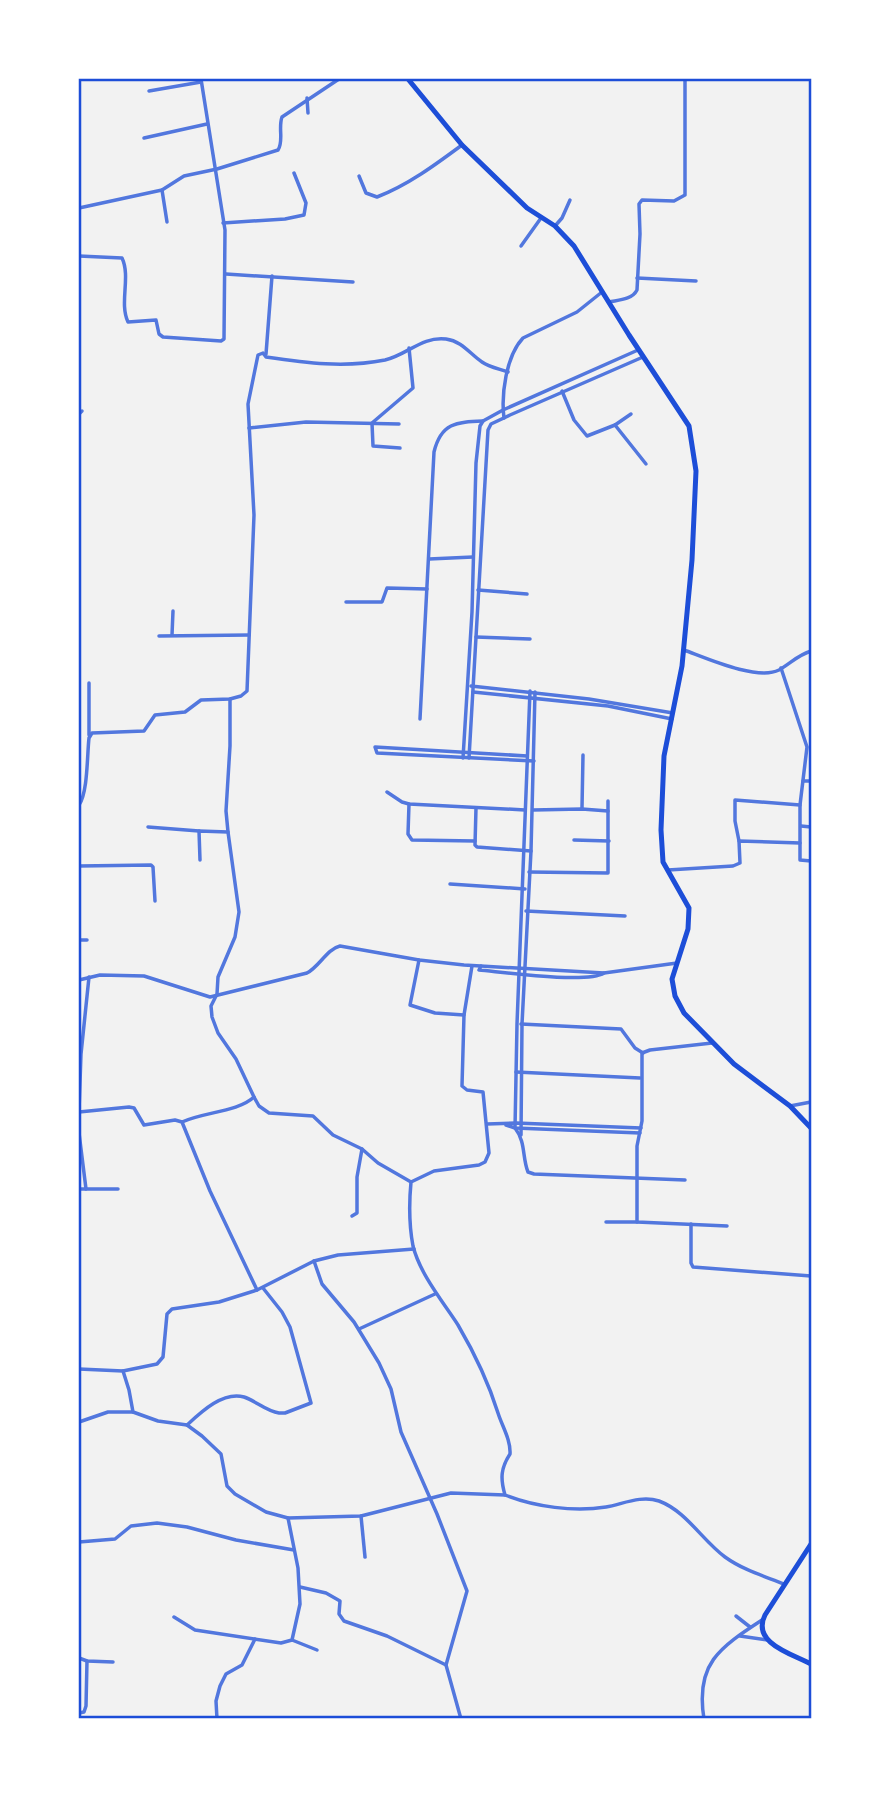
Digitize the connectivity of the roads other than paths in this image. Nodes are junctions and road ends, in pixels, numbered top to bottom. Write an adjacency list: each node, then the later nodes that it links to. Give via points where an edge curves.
1 (340, 79): 6 (street)
2 (408, 79): 10 (main road)
3 (685, 79): 25 (street, via 685,195 674,201 642,200 639,204)
4 (201, 80): 5 (street); 8 (street)
5 (149, 91)
6 (307, 98): 7 (street); 11 (street, via 282,117 278,150)
7 (308, 113)
8 (208, 124): 9 (street); 11 (street)
9 (144, 138)
10 (462, 145): 13 (street, via 377,197 366,193); 17 (main road)
11 (216, 169): 14 (street, via 184,176); 19 (street)
12 (294, 173): 19 (street, via 306,203 304,215)
13 (359, 176)
14 (162, 190): 16 (street); 18 (street)
15 (570, 200): 20 (street)
16 (79, 208)
17 (541, 218): 20 (main road); 21 (street)
18 (167, 222)
19 (223, 223): 23 (street)
20 (555, 226): 28 (main road, via 574,246)
21 (521, 246)
22 (79, 256): 23 (street, via 121,257 127,321 156,320 163,337 223,340)
23 (226, 274): 24 (street)
24 (272, 276): 27 (street); 32 (street)
25 (637, 278): 26 (street); 29 (street, via 634,295)
26 (696, 281)
27 (353, 282)
28 (602, 292): 29 (main road); 34 (street, via 577,312 523,338)
29 (609, 302): 31 (main road)
30 (409, 348): 32 (street, via 387,359 346,365); 34 (street, via 448,339 484,364); 40 (street, via 413,388)
31 (638, 349): 33 (main road); 36 (street)
32 (266, 356): 43 (street, via 258,355 254,367)
33 (643, 357): 35 (street); 59 (main road, via 689,426 694,445 695,523)
34 (508, 372): 36 (street)
35 (562, 391): 38 (street); 42 (street, via 587,436)
36 (503, 410): 38 (street); 39 (street)
37 (631, 414): 42 (street)
38 (504, 418): 47 (street, via 488,430)
39 (483, 421): 46 (street, via 476,463); 48 (street, via 452,424 437,442)
40 (372, 423): 41 (street); 43 (street, via 306,422); 44 (street, via 373,446)
41 (399, 424)
42 (615, 425): 45 (street)
43 (249, 428): 55 (street, via 254,515)
44 (400, 448)
45 (646, 464)
46 (474, 557): 47 (street); 48 (street); 63 (street)
47 (480, 557): 50 (street)
48 (429, 559): 49 (street)
49 (427, 589): 52 (street, via 387,589 382,602); 71 (street)
50 (478, 590): 51 (street); 57 (street)
51 (527, 594)
52 (346, 602)
53 (173, 611): 54 (street)
54 (172, 635): 55 (street); 56 (street)
55 (249, 635): 68 (street, via 247,691)
56 (159, 636)
57 (475, 636): 58 (street); 63 (street)
58 (530, 639)
59 (684, 650): 61 (street, via 760,673); 70 (main road)
60 (811, 650): 61 (street)
61 (781, 668): 80 (street, via 807,747)
62 (89, 683): 72 (street)
63 (470, 686): 64 (street); 65 (street); 66 (street)
64 (467, 692): 65 (street); 73 (street)
65 (472, 692): 66 (street); 74 (street)
66 (531, 693): 67 (street); 69 (street); 78 (street)
67 (535, 698): 69 (street); 79 (street)
68 (230, 699): 72 (street, via 201,700 185,712 155,715 144,731 97,731); 96 (street)
69 (589, 701): 70 (street)
70 (672, 716): 107 (main road, via 662,793)
71 (420, 719)
72 (89, 738): 85 (street)
73 (463, 751): 74 (street); 76 (street); 76 (street, via 375,747 377,753)
74 (469, 752): 77 (street); 78 (street)
75 (583, 755): 88 (street)
76 (463, 758): 77 (street)
77 (469, 758): 78 (street)
78 (527, 759): 79 (street); 89 (street)
79 (535, 759): 90 (street)
80 (803, 781): 81 (street); 86 (street)
81 (811, 781)
82 (387, 792): 84 (street)
83 (608, 801): 91 (street)
84 (410, 804): 87 (street); 97 (street, via 408,834 412,839)
85 (79, 805)
86 (800, 805): 92 (street); 100 (street, via 735,800)
87 (475, 808): 89 (street); 97 (street)
88 (582, 809): 90 (street); 91 (street)
89 (526, 810): 90 (street); 102 (street)
90 (532, 810): 103 (street)
91 (608, 811): 99 (street)
92 (801, 826): 94 (street); 101 (street)
93 (148, 827): 95 (street)
94 (811, 827)
95 (199, 831): 96 (street); 104 (street)
96 (228, 832): 122 (street, via 239,912)
97 (475, 841): 102 (street, via 477,847)
98 (574, 841): 99 (street)
99 (609, 841): 108 (street, via 608,873)
100 (739, 841): 101 (street); 107 (street, via 740,863 733,866)
101 (800, 843): 105 (street, via 800,860)
102 (525, 851): 103 (street); 108 (street)
103 (531, 852): 108 (street)
104 (200, 860)
105 (811, 861)
106 (79, 866): 111 (street, via 151,865)
107 (666, 870): 117 (main road, via 689,908)
108 (527, 871): 110 (street)
109 (450, 884): 110 (street)
110 (526, 889): 112 (street)
111 (155, 901)
112 (525, 911): 113 (street); 119 (street)
113 (625, 916)
114 (79, 940): 115 (street)
115 (87, 940)
116 (419, 960): 118 (street); 122 (street, via 334,947 307,974); 123 (street, via 410,1005)
117 (677, 963): 119 (street, via 604,973); 125 (main road, via 675,996)
118 (472, 965): 119 (street); 123 (street)
119 (522, 970): 124 (street)
120 (89, 977): 121 (street); 122 (street, via 144,976 208,996); 133 (street)
121 (79, 980)
122 (217, 994): 130 (street, via 212,1017)
123 (464, 1015): 135 (street, via 462,1086 483,1092)
124 (519, 1024): 126 (street, via 621,1029); 127 (street); 128 (street)
125 (712, 1043): 126 (street); 132 (main road)
126 (643, 1053): 129 (street)
127 (516, 1072): 128 (street); 136 (street)
128 (522, 1072): 129 (street); 137 (street)
129 (640, 1078): 138 (street)
130 (254, 1097): 134 (street); 143 (street, via 269,1112 313,1116 332,1135)
131 (811, 1102): 132 (street)
132 (790, 1106): 139 (main road)
133 (79, 1113): 134 (street, via 129,1107 144,1125)
134 (182, 1122): 159 (street)
135 (486, 1124): 136 (street); 146 (street, via 489,1153 485,1162 434,1171)
136 (515, 1125): 137 (street); 142 (street)
137 (522, 1126): 138 (street); 141 (street); 142 (street)
138 (641, 1128): 141 (street)
139 (811, 1128)
140 (79, 1133): 148 (street)
141 (640, 1133): 144 (street)
142 (521, 1135): 144 (street, via 528,1172)
143 (362, 1149): 146 (street); 150 (street, via 357,1213)
144 (636, 1178): 145 (street); 152 (street)
145 (685, 1180)
146 (411, 1182): 155 (street)
147 (79, 1189): 148 (street)
148 (86, 1189): 149 (street)
149 (118, 1189)
150 (352, 1216)
151 (606, 1222): 152 (street)
152 (637, 1222): 153 (street)
153 (691, 1224): 154 (street); 157 (street, via 693,1267)
154 (727, 1226)
155 (414, 1249): 156 (street); 160 (street)
156 (314, 1261): 158 (street); 161 (street, via 322,1284)
157 (811, 1276)
158 (263, 1288): 159 (street); 166 (street, via 290,1327 311,1403 279,1413 232,1396)
159 (257, 1290): 163 (street, via 169,1311 160,1362)
160 (435, 1294): 161 (street); 167 (street, via 486,1377 511,1451 502,1470)
161 (359, 1329): 168 (street, via 391,1389 401,1432)
162 (79, 1369): 163 (street)
163 (122, 1371): 164 (street)
164 (133, 1412): 165 (street, via 108,1412); 166 (street)
165 (79, 1422)
166 (187, 1425): 170 (street, via 221,1454 228,1486 235,1494 266,1512)
167 (505, 1494): 168 (street, via 451,1493); 175 (street, via 535,1504 584,1509 641,1499 660,1502 685,1518 724,1556)
168 (430, 1498): 169 (street); 190 (street, via 467,1591)
169 (361, 1516): 170 (street); 174 (street)
170 (288, 1518): 173 (street)
171 (79, 1542): 173 (street, via 115,1539 131,1526 156,1523)
172 (811, 1544): 175 (main road)
173 (294, 1549): 176 (street)
174 (365, 1557)
175 (784, 1584): 179 (main road)
176 (299, 1587): 183 (street); 190 (street, via 335,1597 344,1621)
177 (736, 1616): 180 (street)
178 (174, 1617): 182 (street, via 195,1630)
179 (762, 1620): 180 (street); 184 (main road)
180 (751, 1627): 181 (street)
181 (740, 1636): 184 (street); 194 (street, via 715,1657 703,1677)
182 (255, 1639): 183 (street); 192 (street, via 242,1665 226,1674 220,1686)
183 (292, 1640): 185 (street)
184 (768, 1640): 189 (main road)
185 (317, 1650)
186 (79, 1658): 187 (street)
187 (87, 1661): 188 (street); 191 (street, via 86,1706)
188 (113, 1662)
189 (811, 1664)
190 (446, 1665): 193 (street)
191 (79, 1713)
192 (218, 1719)
193 (461, 1719)
194 (704, 1719)

